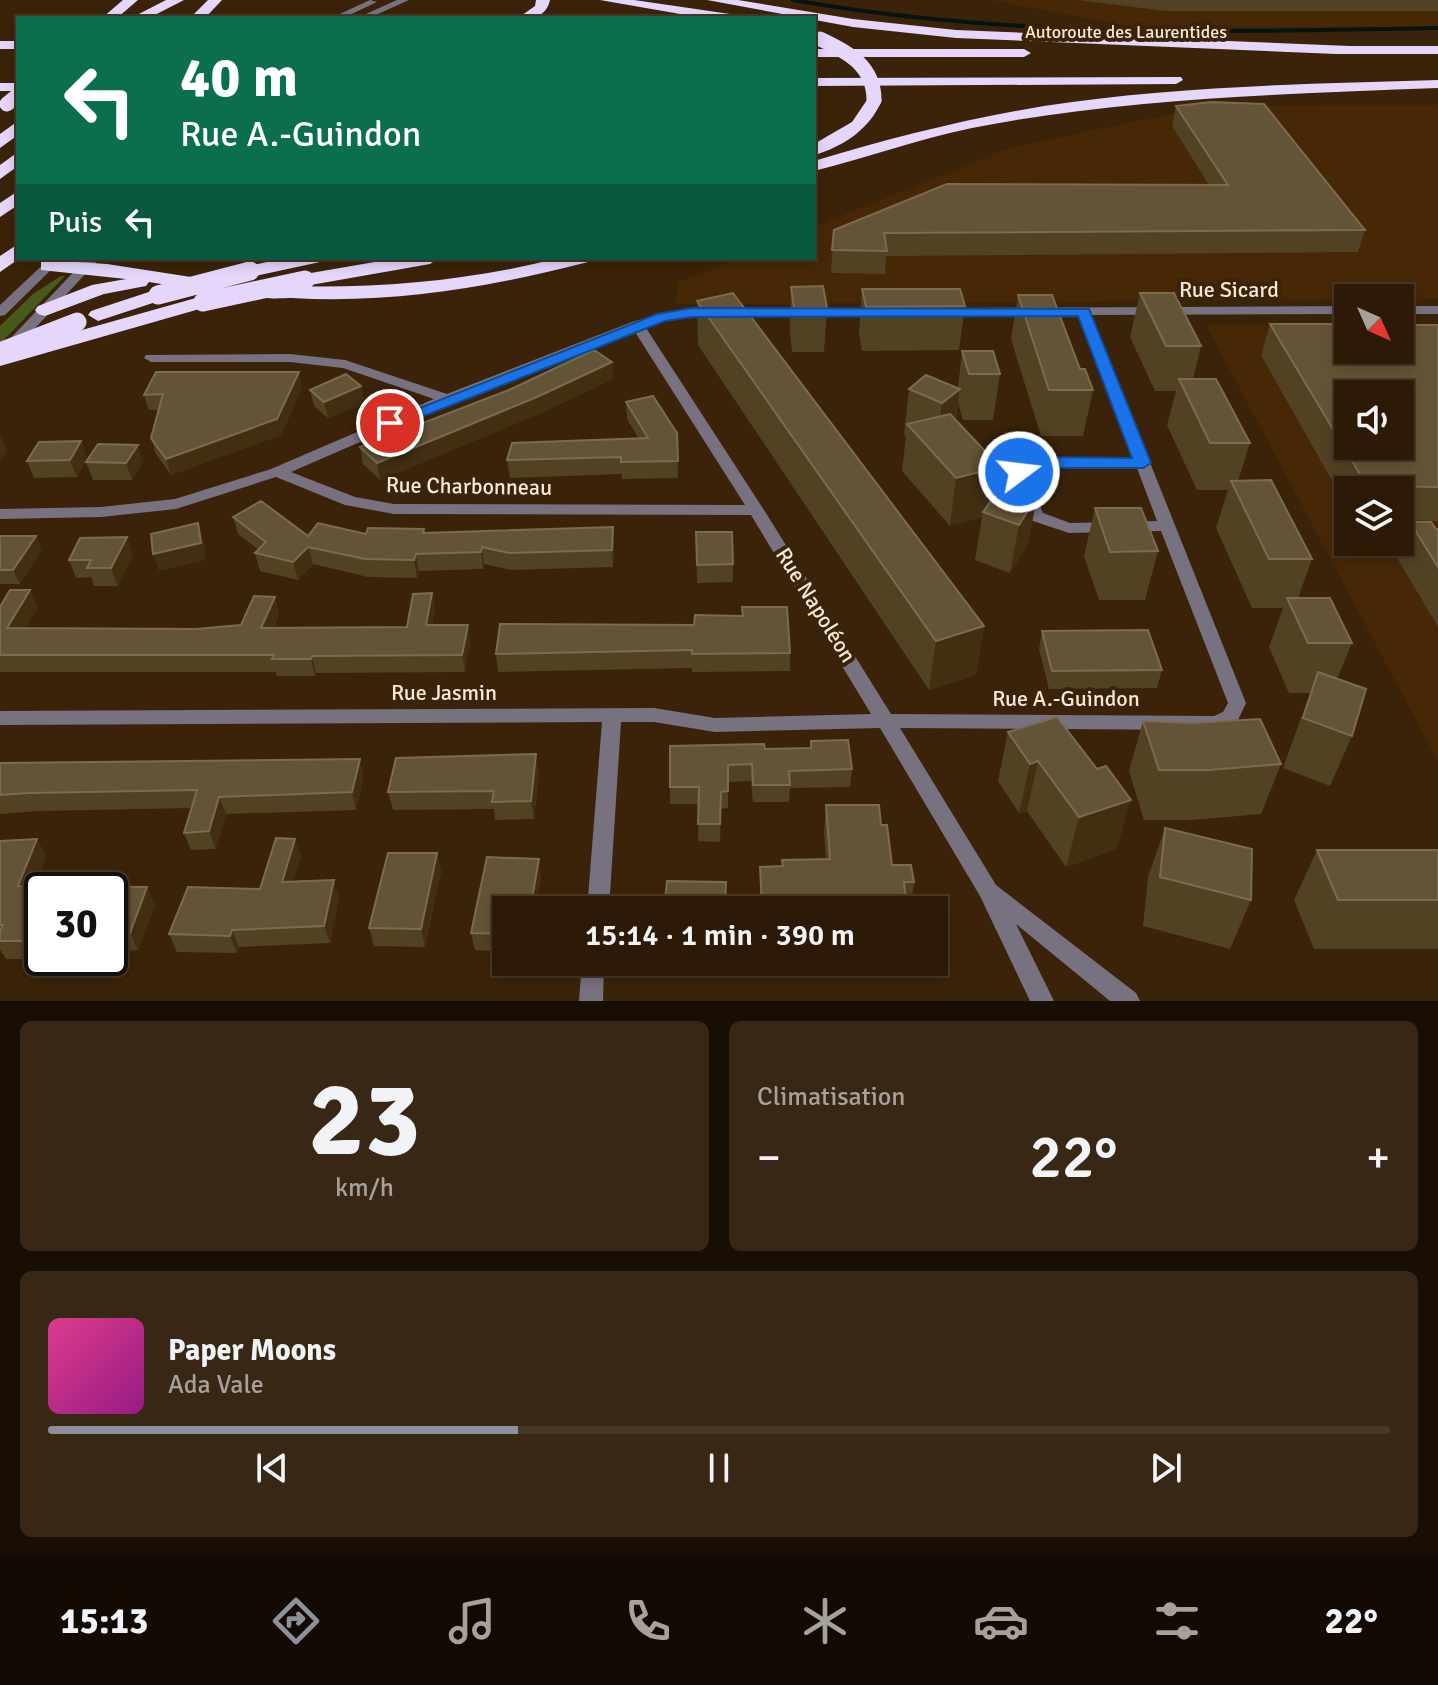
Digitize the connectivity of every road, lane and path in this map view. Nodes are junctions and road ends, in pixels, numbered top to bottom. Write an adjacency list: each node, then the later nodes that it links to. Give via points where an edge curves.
1 (131, 0): 9 (highway)
2 (179, 0): 10 (highway); 11 (highway)
3 (215, 0): 12 (highway)
4 (378, 0): 13 (street)
5 (405, 0): 14 (street)
6 (543, 0): 15 (highway)
7 (607, 0): 16 (highway)
8 (714, 0): 17 (highway)
9 (111, 16)
10 (143, 16)
11 (165, 16)
12 (199, 16)
13 (340, 16)
14 (366, 16)
15 (528, 16)
16 (716, 16)
17 (811, 16)
18 (816, 17): 20 (highway, via 946,33)
19 (816, 43): 20 (highway, Autoroute des Laurentides); 27 (highway, bridge, via 849,55 874,84 871,110)
20 (1350, 50): 21 (highway, Autoroute des Laurentides)
21 (1438, 50)
22 (816, 82): 23 (highway)
23 (1438, 82): 27 (highway, via 1082,103 944,128)
24 (16, 128): 25 (highway)
25 (0, 143)
26 (16, 159): 28 (highway)
27 (816, 161)
28 (0, 174)
29 (16, 198): 30 (highway)
30 (0, 212)
31 (16, 252): 37 (highway)
32 (303, 260): 38 (highway, bridge)
33 (419, 260): 48 (highway, bridge)
34 (572, 260): 38 (highway, via 463,283 367,292)
35 (52, 262): 36 (highway); 43 (street)
36 (89, 263): 38 (highway); 39 (street)
37 (0, 266)
38 (158, 287): 39 (highway, via 99,289); 48 (highway)
39 (45, 310): 49 (street)
40 (1334, 310): 46 (street, Rue Sicard)
41 (1414, 310): 42 (street)
42 (1438, 310)
43 (0, 312)
44 (900, 312): 47 (street, via 692,313)
45 (928, 312): 46 (street, Rue Sicard)
46 (1083, 312): 52 (street, Rue A.-Guindon)
47 (637, 325): 51 (street); 54 (street, Rue Napoléon)
48 (74, 331): 49 (highway)
49 (0, 356)
50 (151, 358): 51 (street, via 290,358 345,364)
51 (447, 399): 53 (street)
52 (1143, 463): 56 (street, Rue A.-Guindon); 56 (street, via 1041,462 1018,469 1036,516 1069,528)
53 (277, 472): 54 (street, Rue Charbonneau, via 351,501 394,509); 55 (street, via 176,504)
54 (756, 510): 59 (street, Rue Napoléon)
55 (0, 514)
56 (1167, 526): 59 (street, Rue A.-Guindon, via 1237,703 1230,717 1215,723)
57 (612, 715): 58 (street, Rue Jasmin); 59 (street, Rue Jasmin, via 654,715 715,725); 61 (street)
58 (0, 718)
59 (888, 721): 60 (street, Rue Napoléon)
60 (988, 890): 64 (street, Rue Napoléon); 65 (street, Rue Napoléon)
61 (599, 896)
62 (592, 976): 63 (street)
63 (591, 1001)
64 (1042, 1001)
65 (1128, 1001)

